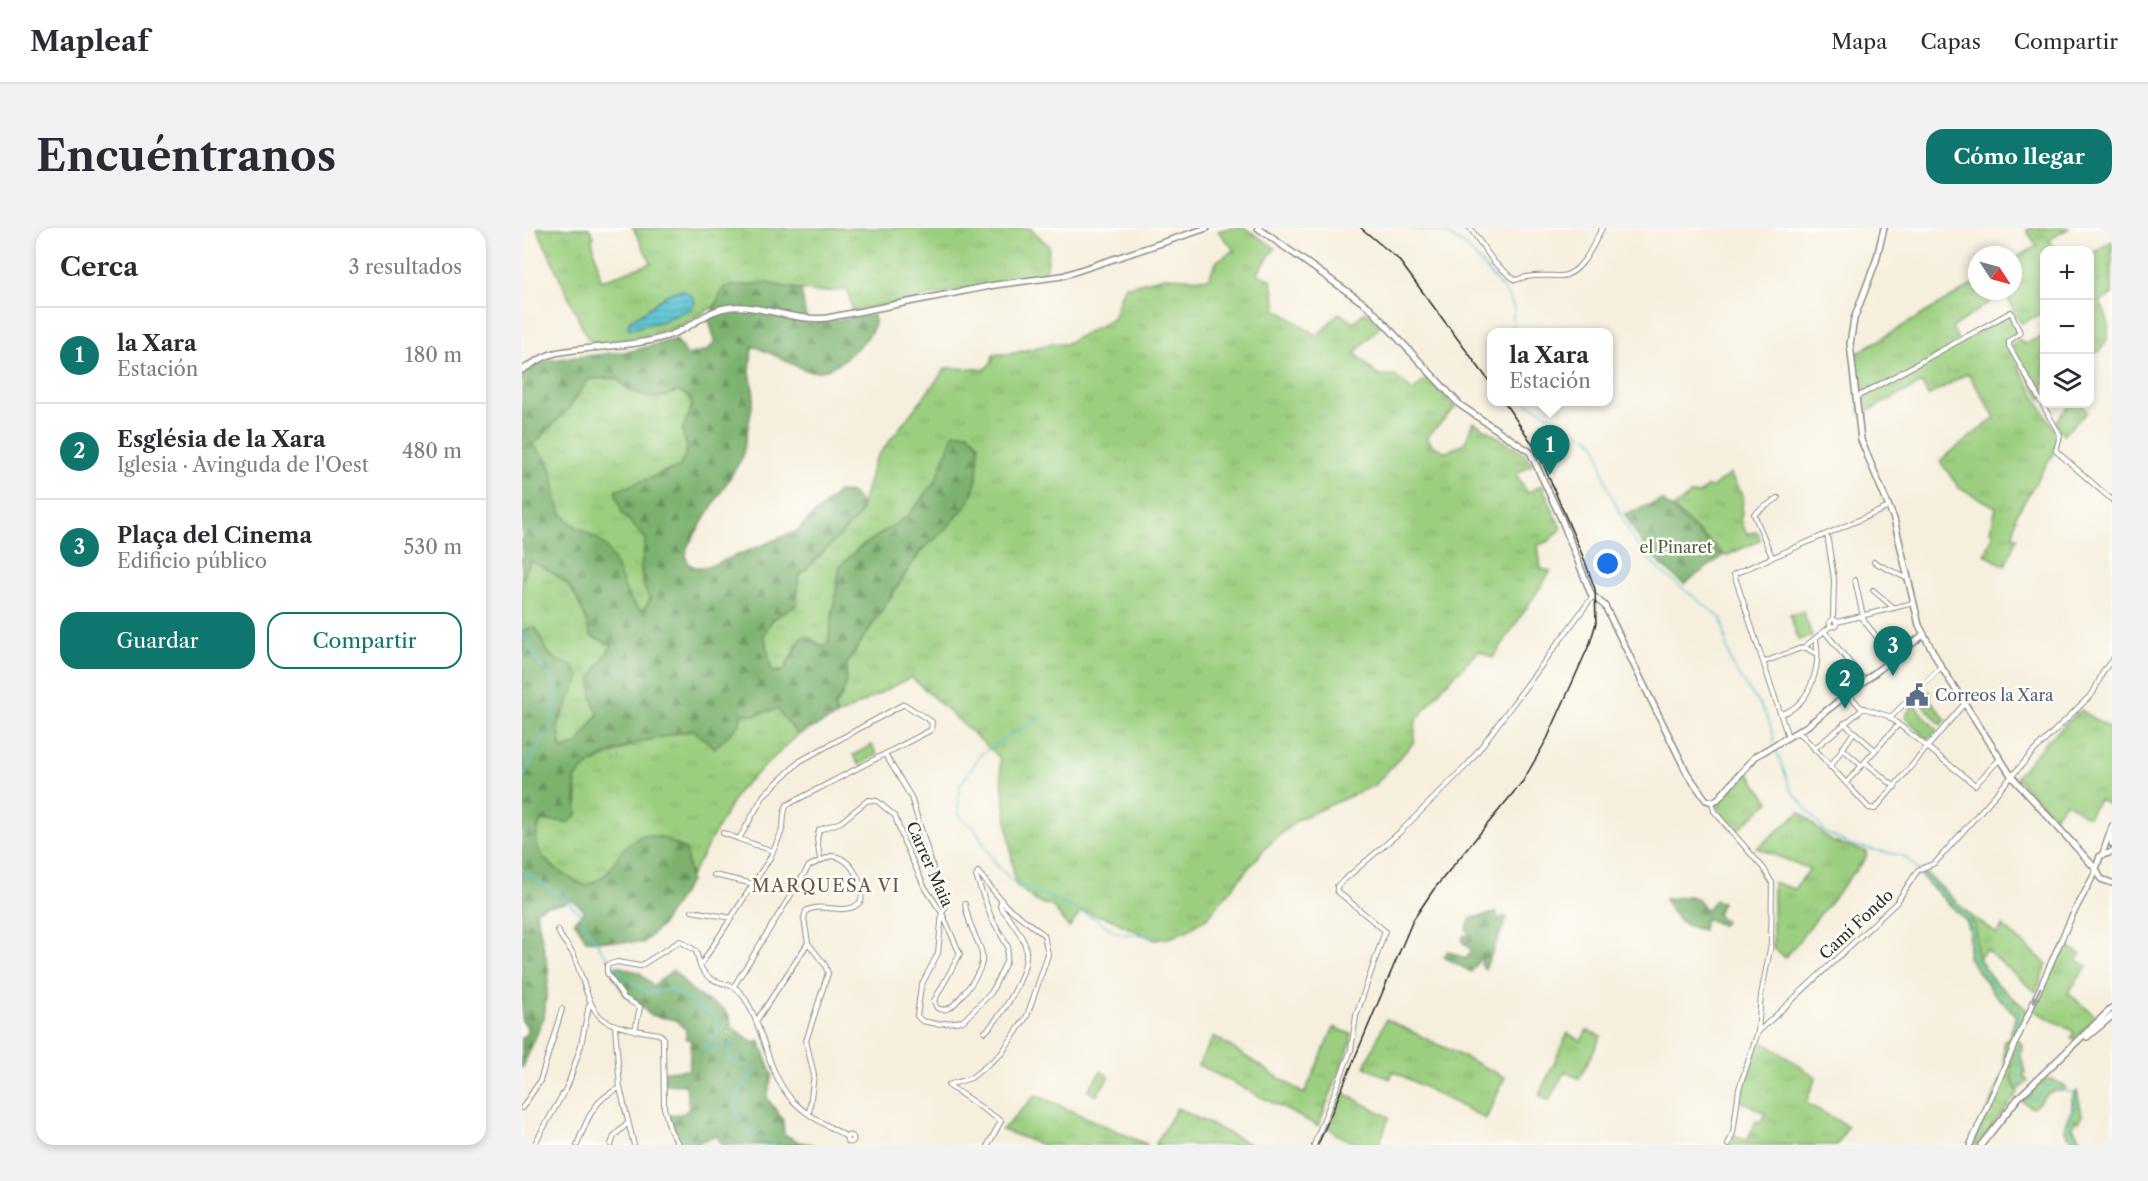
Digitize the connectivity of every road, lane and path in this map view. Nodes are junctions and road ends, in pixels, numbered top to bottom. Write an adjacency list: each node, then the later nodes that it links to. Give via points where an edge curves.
1 (1207, 228): 6 (main road, via 1062,276 827,318 808,319 758,308 724,308 670,335 614,347 553,353)
2 (1258, 228): 17 (main road, via 1369,307 1460,405 1530,452)
3 (1470, 228): 4 (street, via 1494,262 1515,280 1575,272)
4 (1602, 228)
5 (1884, 228): 7 (main road, via 1851,329)
6 (522, 369)
7 (1856, 398): 9 (street, via 2011,312 2020,333 2009,346 2060,435 2055,450); 10 (main road, via 1861,440)
8 (1778, 498): 12 (street, via 1754,514)
9 (2112, 500)
10 (1890, 507): 11 (street); 14 (main road)
11 (1827, 534): 12 (street); 21 (street)
12 (1772, 557): 29 (street, via 1734,574)
13 (1874, 562): 14 (street)
14 (1908, 579): 18 (main road)
15 (1855, 580): 20 (street)
16 (1873, 590): 19 (street)
17 (1593, 596): 53 (main road, via 1605,606 1693,783 1703,798); 100 (street, via 1469,763 1400,832 1337,886 1337,891 1385,931 1356,1017 1351,1050)
18 (1913, 603): 19 (street); 23 (main road)
19 (1894, 608): 20 (street)
20 (1864, 615): 21 (street); 27 (street, via 1864,621)
21 (1835, 621): 22 (street, via 1830,622)
22 (1825, 632): 24 (street); 31 (street)
23 (1923, 635): 27 (main road); 30 (main road)
24 (1816, 639): 25 (street); 26 (street)
25 (1804, 647): 26 (street); 29 (street)
26 (1817, 654): 35 (street, via 1808,692)
27 (1893, 657): 31 (main road)
28 (2112, 660): 50 (street, Camí Fondo, via 2089,698)
29 (1764, 662): 35 (street)
30 (1941, 667): 33 (main road); 36 (street)
31 (1864, 680): 32 (main road)
32 (1848, 693): 34 (street); 39 (main road)
33 (1964, 704): 43 (street); 47 (main road)
34 (1864, 708): 36 (street); 37 (street)
35 (1781, 714): 41 (street)
36 (1890, 718): 38 (street)
37 (1844, 723): 40 (street); 44 (street)
38 (1897, 726): 43 (street); 45 (street)
39 (1800, 732): 41 (main road); 44 (street)
40 (1854, 732): 42 (street); 45 (street)
41 (1788, 737): 53 (main road, via 1752,759)
42 (1842, 748): 48 (street); 49 (street)
43 (1926, 748): 47 (street, via 1975,785); 52 (street)
44 (1814, 749): 49 (street)
45 (1875, 750): 48 (street)
46 (885, 754): 56 (street, via 931,730 933,723 904,704 810,754 764,795); 58 (street, via 786,805 783,827); 63 (street, via 911,797)
47 (1999, 760): 50 (main road)
48 (1863, 764): 51 (street); 52 (street)
49 (1830, 767): 51 (street)
50 (2012, 777): 60 (main road); 87 (street, Camí Fondo, via 1935,863 1918,870 1898,902)
51 (1846, 783): 52 (street, via 1872,809)
52 (1895, 787)
53 (1712, 802): 87 (street, via 1714,811 1772,883 1771,944)
54 (2112, 826): 57 (street); 61 (street)
55 (723, 833): 56 (street)
56 (739, 839): 58 (street)
57 (2112, 845)
58 (773, 851): 68 (street)
59 (2112, 852): 61 (main road)
60 (2084, 856): 61 (main road, via 2093,860); 64 (main road)
61 (2101, 857): 64 (main road)
62 (820, 859): 73 (street, Carrer Maia, via 819,830 838,823 875,799 895,816 924,886); 76 (street, via 834,856 846,862 857,878 862,896 856,906 807,910 804,918); 78 (street, via 809,866)
63 (933, 868)
64 (2096, 870): 66 (street); 67 (main road)
65 (714, 875): 68 (street)
66 (2089, 883): 67 (street); 102 (street, one-way to 102)
67 (2108, 883)
68 (754, 884): 74 (street)
69 (1001, 902): 73 (street, Carrer Maia, via 978,872 976,876 991,917 1008,947 1008,957 997,984 980,1006 963,1021 949,1024 927,1023 917,1016 921,986 938,953); 86 (street, via 1023,942 1026,958 1012,995); 99 (street, Carrer Maia, via 1044,935 1048,945 1046,964 1026,1018 1001,1054 975,1076 948,1085 1001,1122)
70 (965, 904): 73 (street, via 970,926 982,948 982,962 967,989 951,1007 943,1010 934,1001 960,950)
71 (945, 908): 73 (street)
72 (692, 911): 74 (street)
73 (942, 913)
74 (732, 918): 77 (street)
75 (558, 930): 79 (street, via 574,955)
76 (808, 943): 83 (street); 91 (street, via 828,974 806,1041 814,1075)
77 (700, 966): 78 (street, via 712,980); 85 (street, via 694,949 680,941 640,966 609,964 607,973 622,995 640,1007)
78 (734, 986): 83 (street)
79 (590, 1004): 84 (street, via 600,1017); 94 (street, via 568,1085)
80 (2112, 1008): 88 (main road)
81 (562, 1009): 90 (street, via 540,1081)
82 (2112, 1016): 88 (main road)
83 (757, 1020): 91 (street, via 782,1086 791,1100)
84 (615, 1026): 85 (street); 89 (street)
85 (635, 1031): 98 (street, via 659,1034 664,1039 664,1108)
86 (985, 1032)
87 (1758, 1032): 101 (street, via 1739,1089)
88 (2042, 1074): 103 (main road)
89 (620, 1088): 92 (street); 95 (street, via 598,1102)
90 (522, 1108)
91 (809, 1113): 93 (street)
92 (627, 1124): 96 (street); 97 (street)
93 (846, 1137)
94 (534, 1145)
95 (577, 1145)
96 (610, 1145)
97 (634, 1145)
98 (680, 1145)
99 (988, 1145)
100 (1314, 1145)
101 (1728, 1145)
102 (1970, 1145)
103 (1981, 1145)

